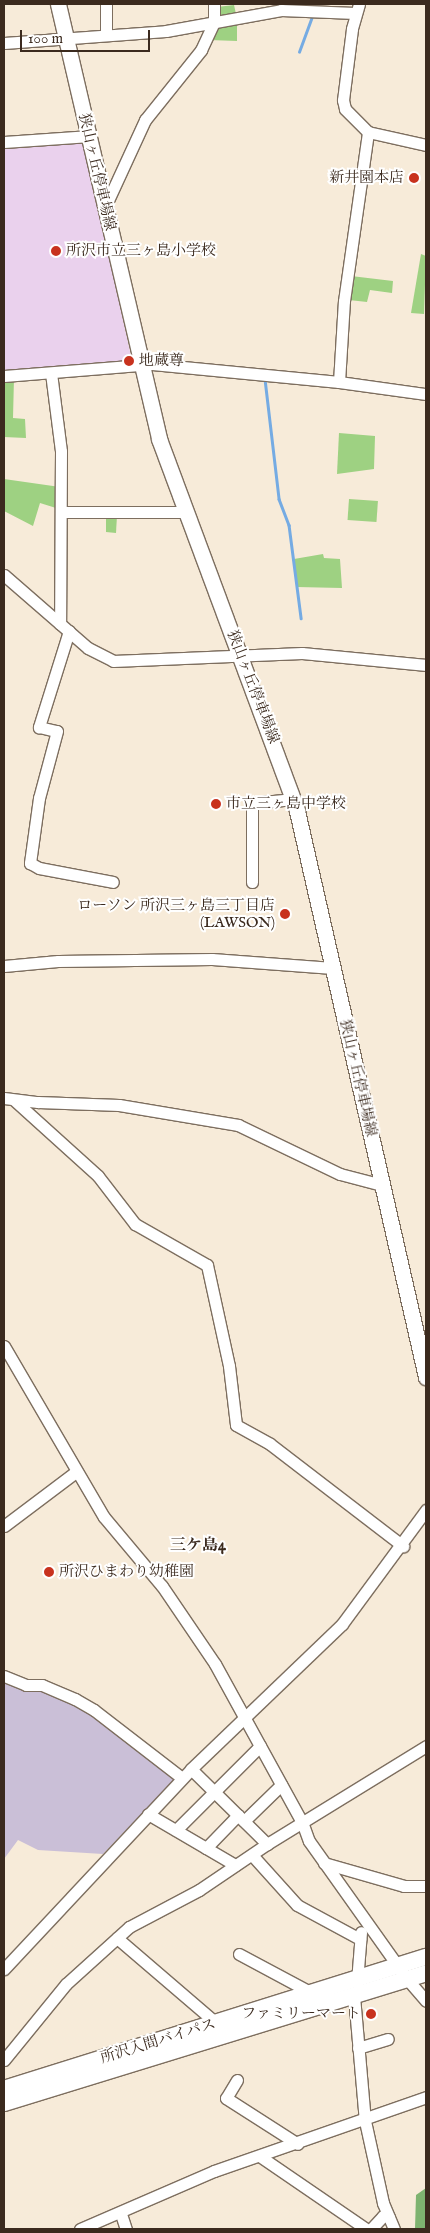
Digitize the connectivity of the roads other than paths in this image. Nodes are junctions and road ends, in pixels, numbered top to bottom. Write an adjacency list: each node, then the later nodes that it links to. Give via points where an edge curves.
1 (58, 4): 8 (main road, 狭山ヶ丘停車場線)
2 (106, 4): 7 (street)
3 (214, 4): 6 (street)
4 (293, 6): 5 (street); 6 (street)
5 (357, 8): 10 (street, via 343,100 344,109)
6 (214, 22): 7 (street, via 166,31); 14 (street, via 200,50 144,120)
7 (106, 35): 8 (street)
8 (67, 37): 9 (street); 11 (main road, 狭山ヶ丘停車場線)
9 (4, 43)
10 (368, 132): 13 (street); 18 (street, via 344,301)
11 (90, 136): 12 (street); 14 (main road, 狭山ヶ丘停車場線)
12 (4, 142)
13 (426, 144)
14 (105, 208): 15 (main road, 狭山ヶ丘停車場線)
15 (140, 365): 16 (street); 18 (street); 21 (main road, 狭山ヶ丘停車場線, via 159,439)
16 (52, 373): 17 (street); 20 (street, via 61,451)
17 (4, 376)
18 (339, 382): 19 (street)
19 (426, 394)
20 (62, 512): 21 (street); 23 (street)
21 (186, 512): 24 (main road, 狭山ヶ丘停車場線)
22 (4, 575): 23 (street)
23 (65, 628): 24 (street, via 88,648 113,661); 27 (street, via 39,727 56,731 40,798 30,863 39,868)
24 (241, 657): 25 (street, via 302,652); 26 (main road, 狭山ヶ丘停車場線)
25 (426, 665)
26 (294, 799): 28 (street, via 252,802); 30 (main road, 狭山ヶ丘停車場線)
27 (113, 882)
28 (252, 882)
29 (4, 966): 30 (street, via 58,961 212,959)
30 (333, 968): 32 (main road, 狭山ヶ丘停車場線)
31 (9, 1099): 32 (street, via 119,1105 238,1126 340,1174); 38 (street, via 98,1176 135,1224 207,1265 226,1347 236,1425 270,1444)
32 (382, 1185): 34 (main road, 狭山ヶ丘停車場線)
33 (4, 1346): 35 (street)
34 (426, 1377)
35 (77, 1471): 37 (street); 40 (street, via 104,1517 190,1626)
36 (426, 1510): 38 (street)
37 (4, 1526)
38 (403, 1546): 40 (street, via 342,1624)
39 (4, 1676): 44 (street, via 26,1685 42,1686 94,1710)
40 (246, 1716): 41 (street); 43 (street)
41 (260, 1746): 45 (street); 46 (street)
42 (426, 1746): 49 (street)
43 (191, 1769): 44 (street); 46 (street)
44 (182, 1778): 47 (street)
45 (281, 1785): 48 (street); 49 (street)
46 (214, 1792): 48 (street); 50 (street)
47 (148, 1814): 50 (street); 62 (street)
48 (241, 1818): 51 (street); 52 (street)
49 (302, 1822): 51 (street); 54 (street, via 309,1841)
50 (176, 1830): 52 (street)
51 (267, 1844): 53 (street)
52 (206, 1848): 55 (street)
53 (252, 1855): 55 (street); 59 (street, via 297,1905)
54 (324, 1863): 56 (street, via 404,1886); 57 (street)
55 (235, 1865): 58 (street)
56 (426, 1886)
57 (362, 1918): 59 (street); 63 (street)
58 (116, 1938): 68 (street); 71 (street, via 66,1984)
59 (360, 1938): 65 (street)
60 (239, 1954): 66 (street)
61 (426, 1958): 63 (highway, 所沢入間バイパス)
62 (4, 1970)
63 (402, 1973): 64 (highway, 所沢入間バイパス); 65 (highway, 所沢入間バイパス); 67 (street)
64 (426, 1973)
65 (355, 1988): 66 (highway, 所沢入間バイパス); 70 (street); 75 (highway, 所沢入間バイパス)
66 (314, 1994): 68 (highway, 所沢入間バイパス)
67 (426, 2001)
68 (216, 2023): 73 (highway, 所沢入間バイパス)
69 (388, 2039): 70 (street)
70 (358, 2048): 76 (street)
71 (4, 2060)
72 (237, 2080): 77 (street, via 226,2098)
73 (4, 2089)
74 (426, 2097): 76 (street)
75 (4, 2103)
76 (366, 2121): 77 (street); 80 (street)
77 (298, 2144): 78 (street)
78 (261, 2157): 79 (street, via 214,2171); 83 (street)
79 (121, 2214): 81 (street); 82 (street)
80 (389, 2217): 84 (street, via 383,2216); 85 (street)
81 (80, 2229)
82 (126, 2229)
83 (366, 2229)
84 (371, 2229)
85 (394, 2229)

